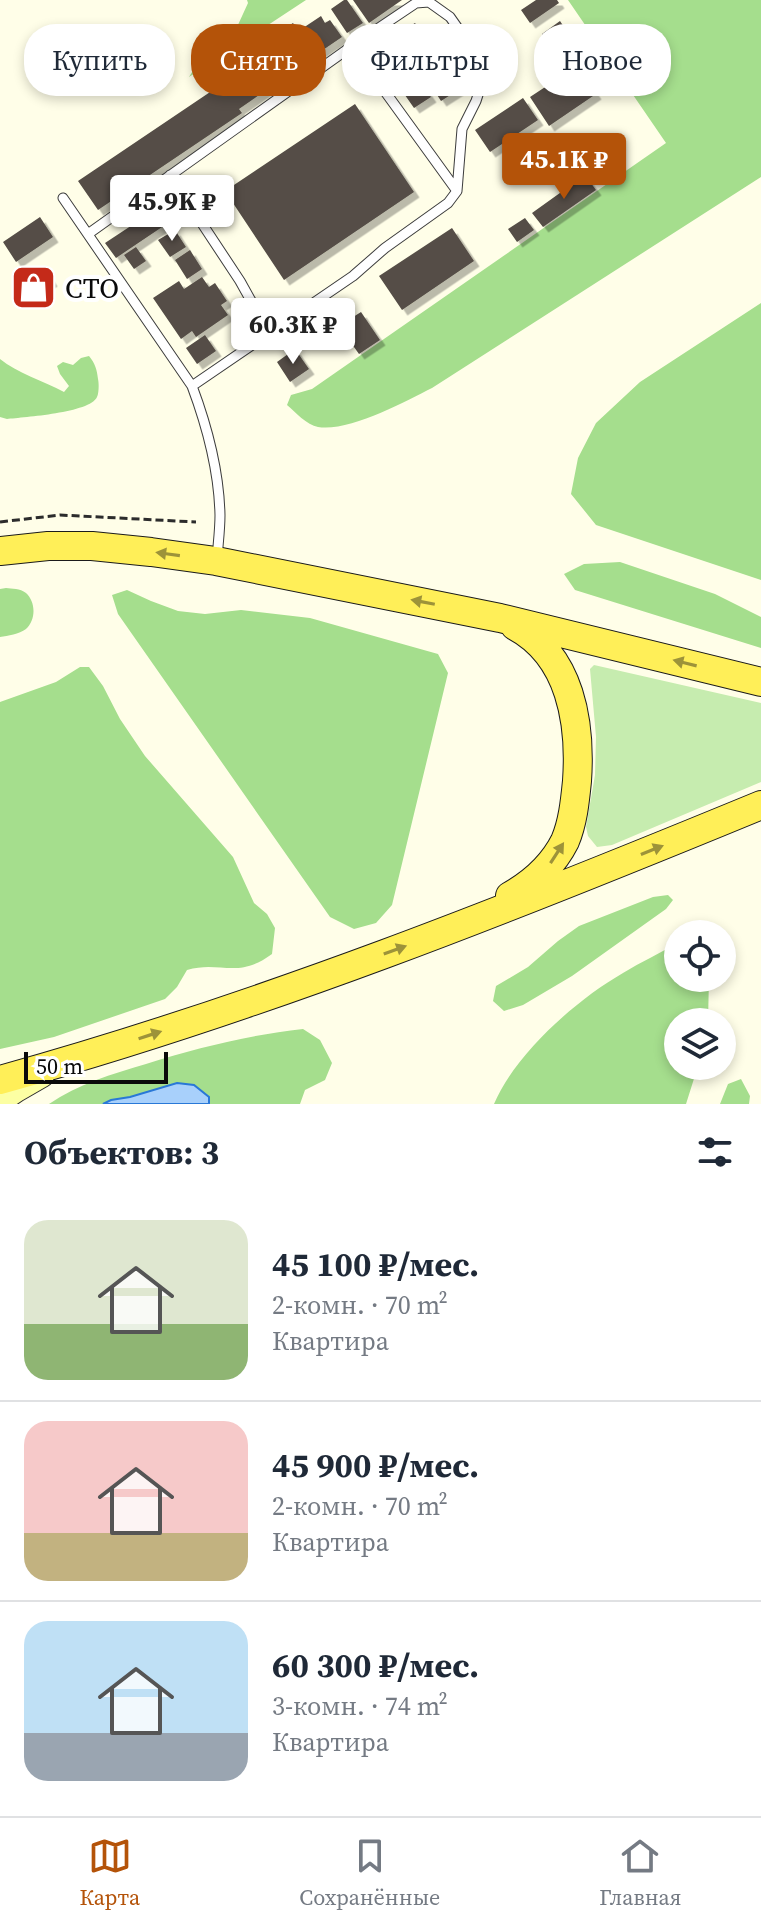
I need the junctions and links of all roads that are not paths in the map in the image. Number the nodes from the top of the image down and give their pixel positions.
1 (385, 24) edge
2 (455, 24) edge
3 (342, 53) edge
4 (388, 96) edge
5 (478, 96) edge
6 (170, 175) junction
7 (457, 191) junction
8 (63, 198) dead end
9 (88, 234) junction
10 (269, 333) junction
11 (192, 386) junction
12 (0, 551) edge
13 (216, 561) junction
14 (500, 618) junction
15 (761, 682) edge
16 (761, 805) edge
17 (449, 930) junction
18 (75, 1059) junction
19 (0, 1080) edge
20 (0, 1101) edge

1 - 2 lane
3 - 6 lane
4 - 7 lane
5 - 7 lane
6 - 9 lane
6 - 10 lane
7 - 10 lane
8 - 9 lane
9 - 11 lane
10 - 11 lane
11 - 13 lane
13 -> 12 main road
14 -> 13 main road
15 -> 14 main road
17 -> 14 main road
17 -> 16 main road
18 -> 17 main road
18 - 19 main road
18 - 20 street

